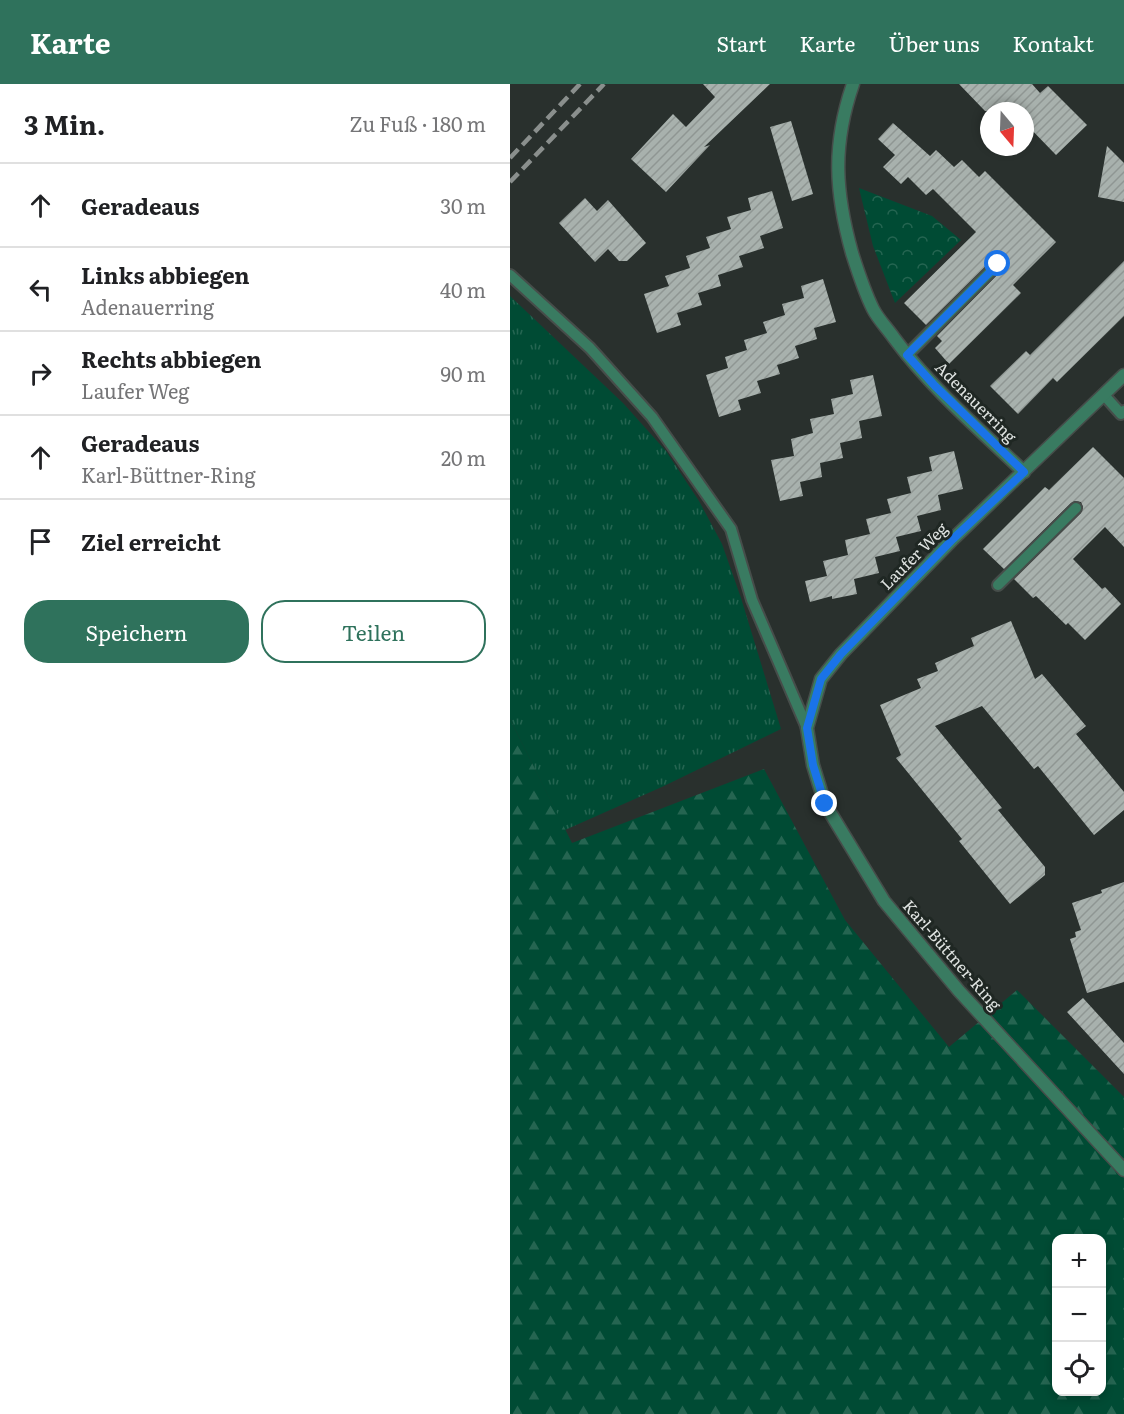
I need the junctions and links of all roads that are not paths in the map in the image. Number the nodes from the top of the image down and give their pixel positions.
1 (853, 84) edge
2 (998, 264) dead end
3 (510, 275) edge
4 (907, 355) junction
5 (1124, 375) edge
6 (1104, 395) junction
7 (1124, 411) edge
8 (1024, 472) junction
9 (1076, 508) dead end
10 (998, 585) dead end
11 (807, 728) junction
12 (1124, 1170) edge

1 - 4 street, Adenauerring
2 - 4 lane
3 - 11 lane
4 - 8 street, Adenauerring
5 - 6 street, Laufer Weg
6 - 7 lane
6 - 8 street, Laufer Weg
8 - 11 street, Laufer Weg
9 - 10 lane
11 - 12 street, Karl-Büttner-Ring

